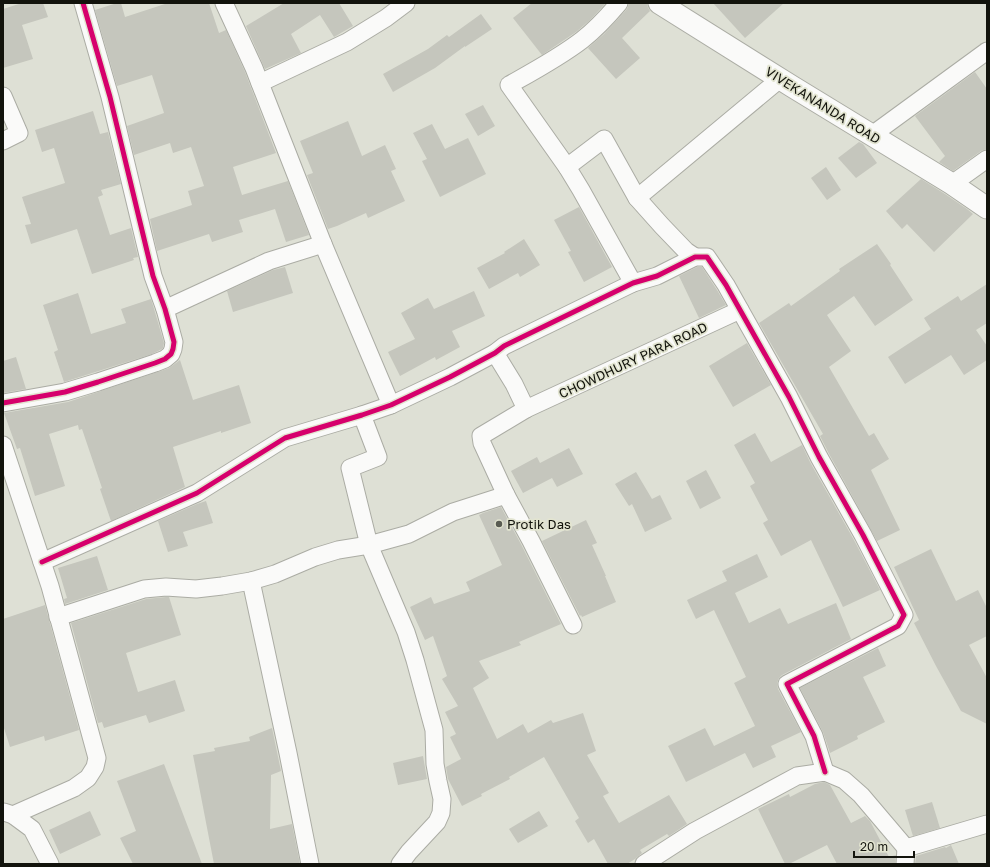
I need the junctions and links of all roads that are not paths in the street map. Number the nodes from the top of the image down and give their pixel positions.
1 (83, 3) edge
2 (224, 3) edge
3 (406, 3) edge
4 (619, 3) edge
5 (660, 3) edge
6 (987, 51) edge
7 (780, 79) junction
8 (260, 84) junction
9 (3, 96) edge
10 (872, 135) junction
11 (3, 141) edge
12 (987, 159) edge
13 (567, 167) junction
14 (952, 184) junction
15 (637, 198) junction
16 (987, 208) edge
17 (322, 244) junction
18 (695, 257) junction
19 (633, 283) junction
20 (165, 309) junction
21 (740, 310) junction
22 (495, 353) junction
23 (3, 402) edge
24 (390, 405) junction
25 (526, 409) junction
26 (362, 415) junction
27 (5, 455) edge
28 (506, 495) junction
29 (369, 545) junction
30 (42, 562) junction
31 (251, 581) junction
32 (58, 617) junction
33 (573, 625) dead end
34 (825, 772) junction
35 (8, 814) edge
36 (987, 824) edge
37 (905, 856) edge
38 (50, 864) edge
39 (310, 864) edge
40 (400, 864) edge
41 (644, 864) edge

1 - 20 street
2 - 8 street
3 - 8 street
4 - 13 street
5 - 7 street, VIVEKANANDA ROAD
6 - 10 street
7 - 10 street, VIVEKANANDA ROAD
7 - 15 street
8 - 17 street
9 - 11 street
10 - 14 street, VIVEKANANDA ROAD
12 - 14 street
13 - 15 street
13 - 19 street
14 - 16 street, VIVEKANANDA ROAD
15 - 18 street
17 - 20 street
17 - 24 street
18 - 19 street
18 - 21 street
19 - 22 street
20 - 23 street
21 - 25 street, CHOWDHURY PARA ROAD
21 - 34 street
22 - 24 street
22 - 25 street
24 - 26 street
25 - 28 street, CHOWDHURY PARA ROAD
26 - 29 street
26 - 30 street
27 - 30 street
28 - 29 street
28 - 33 street, CHOWDHURY PARA ROAD
29 - 31 street
29 - 40 street
30 - 32 street
31 - 32 street
31 - 39 street
32 - 35 street
34 - 37 street
34 - 41 street
35 - 38 street
36 - 37 street

